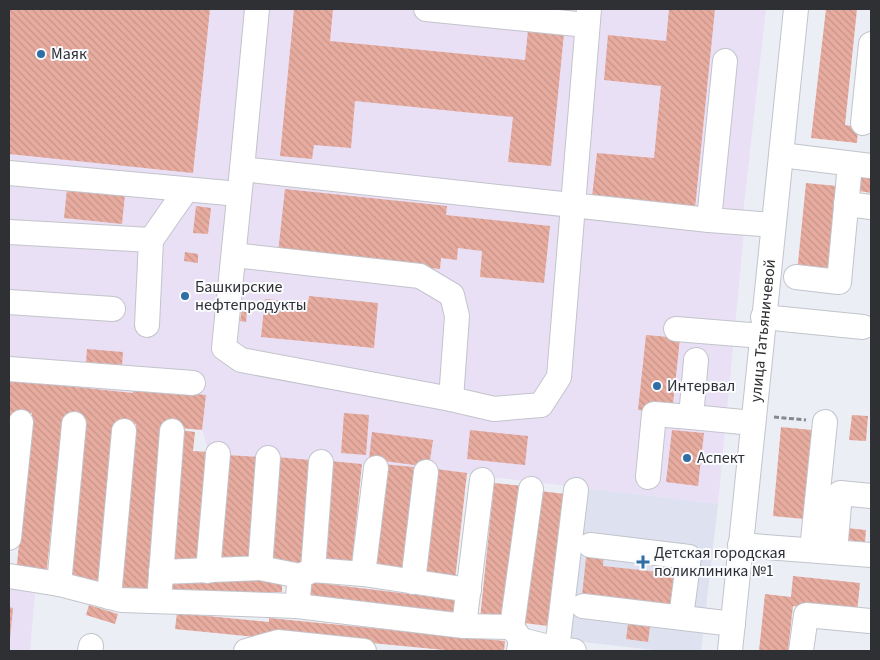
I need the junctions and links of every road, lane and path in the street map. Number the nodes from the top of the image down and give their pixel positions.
1 (257, 9) edge
2 (426, 9) edge
3 (796, 9) edge
4 (588, 17) edge
5 (871, 44) edge
6 (725, 62) dead end
7 (863, 123) dead end
8 (781, 155) junction
9 (861, 165) edge
10 (242, 169) junction
11 (9, 173) edge
12 (186, 190) junction
13 (240, 194) junction
14 (846, 204) junction
15 (573, 205) junction
16 (871, 207) edge
17 (709, 220) junction
18 (773, 225) junction
19 (9, 232) edge
20 (150, 240) junction
21 (234, 256) junction
22 (796, 277) dead end
23 (9, 302) edge
24 (113, 308) dead end
25 (147, 325) dead end
26 (762, 327) junction
27 (863, 327) dead end
28 (676, 329) dead end
29 (696, 360) dead end
30 (9, 369) edge
31 (193, 383) dead end
32 (451, 399) junction
33 (691, 416) junction
34 (764, 420) junction
35 (21, 422) dead end
36 (825, 422) joint
37 (74, 424) dead end
38 (124, 431) dead end
39 (172, 432) dead end
40 (218, 454) dead end
41 (268, 458) dead end
42 (321, 462) dead end
43 (376, 468) dead end
44 (426, 472) dead end
45 (648, 477) dead end
46 (482, 480) dead end
47 (532, 490) dead end
48 (576, 490) dead end
49 (871, 496) edge
50 (9, 538) edge
51 (590, 545) dead end
52 (740, 545) junction
53 (823, 551) junction
54 (871, 555) edge
55 (260, 568) junction
56 (208, 571) junction
57 (161, 572) junction
58 (306, 573) junction
59 (364, 574) junction
60 (9, 576) edge
61 (413, 582) junction
62 (59, 584) junction
63 (469, 590) junction
64 (109, 597) junction
65 (159, 600) junction
66 (297, 606) junction
67 (583, 606) dead end
68 (681, 618) junction
69 (870, 621) dead end
70 (732, 624) junction
71 (464, 626) junction
72 (517, 639) edge
73 (565, 650) edge
74 (246, 651) edge
75 (364, 651) edge
76 (730, 651) edge
77 (801, 651) edge

1 - 10 street
2 - 4 street
3 - 8 street, улица Татьяничевой
4 - 15 street
5 - 7 street
6 - 17 street
8 - 9 street
8 - 18 street, улица Татьяничевой
9 - 14 street
10 - 13 street
10 - 15 street
11 - 12 street
12 - 13 street
12 - 20 street
13 - 21 street
14 - 16 street
14 - 22 street
15 - 17 street
15 - 32 street
17 - 18 street
18 - 26 street, улица Татьяничевой
19 - 20 street
20 - 25 street
21 - 32 street
21 - 32 street
23 - 24 street
26 - 27 street
26 - 28 street
26 - 34 street, улица Татьяничевой
29 - 33 street
30 - 31 street
33 - 34 street
33 - 45 street
34 - 36 path
34 - 52 street, улица Татьяничевой
35 - 50 street
36 - 53 street
37 - 62 street
38 - 64 street
39 - 57 street
40 - 56 street
41 - 55 street
42 - 58 street
43 - 59 street
44 - 61 street
46 - 63 street
47 - 72 street
48 - 73 street
49 - 53 street
51 - 68 street
52 - 53 street
52 - 70 street, улица Татьяничевой
53 - 54 street
55 - 56 street
55 - 58 street
56 - 57 street
57 - 65 street
58 - 59 street
58 - 66 street
59 - 61 street
60 - 62 street
61 - 63 street
62 - 64 street
63 - 71 street
64 - 65 street
65 - 66 street
66 - 71 street
67 - 68 street
68 - 70 street
69 - 77 street
70 - 76 street, улица Татьяничевой
71 - 72 street
72 - 73 street
74 - 75 street

